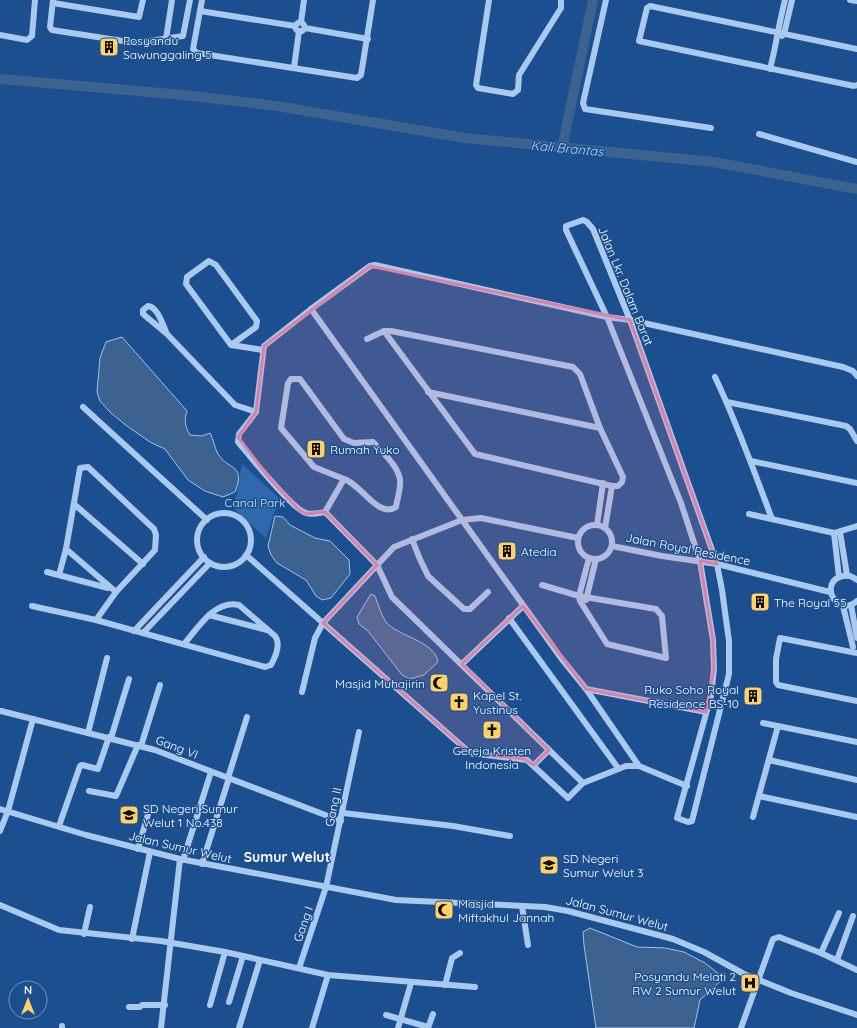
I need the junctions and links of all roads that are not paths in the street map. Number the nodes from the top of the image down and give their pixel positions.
1 (35, 0) edge
2 (143, 0) edge
3 (172, 0) edge
4 (190, 0) edge
5 (202, 0) edge
6 (304, 0) edge
7 (372, 0) edge
8 (489, 0) edge
9 (561, 0) edge
10 (606, 0) edge
11 (785, 0) edge
12 (792, 0) edge
13 (850, 0) edge
14 (857, 1) edge
15 (53, 2) edge
16 (200, 11) junction
17 (300, 27) junction
18 (777, 33) junction
19 (784, 34) junction
20 (0, 35) edge
21 (166, 39) junction
22 (368, 39) junction
23 (778, 40) junction
24 (857, 48) edge
25 (294, 68) junction
26 (770, 69) junction
27 (857, 85) edge
28 (711, 128) dead end
29 (759, 134) dead end
30 (857, 162) edge
31 (311, 309) junction
32 (607, 317) junction
33 (630, 320) junction
34 (384, 331) junction
35 (167, 334) junction
36 (367, 339) dead end
37 (231, 345) junction
38 (263, 350) junction
39 (857, 376) edge
40 (715, 377) dead end
41 (428, 392) junction
42 (727, 402) junction
43 (83, 407) dead end
44 (256, 412) junction
45 (600, 428) junction
46 (857, 441) edge
47 (751, 461) junction
48 (344, 479) junction
49 (603, 483) junction
50 (857, 483) edge
51 (612, 486) junction
52 (74, 504) junction
53 (325, 512) junction
54 (749, 514) dead end
55 (772, 519) junction
56 (207, 520) junction
57 (462, 520) junction
58 (597, 525) junction
59 (857, 526) edge
60 (605, 528) junction
61 (837, 532) junction
62 (412, 538) junction
63 (578, 538) junction
64 (612, 546) junction
65 (66, 549) junction
66 (246, 556) junction
67 (204, 558) junction
68 (589, 558) junction
69 (596, 560) junction
70 (700, 561) junction
71 (210, 563) junction
72 (143, 564) junction
73 (716, 564) junction
74 (377, 565) junction
75 (47, 572) dead end
76 (58, 575) junction
77 (847, 575) junction
78 (839, 577) junction
79 (857, 580) edge
80 (542, 585) dead end
81 (110, 589) junction
82 (116, 592) junction
83 (488, 592) dead end
84 (830, 592) junction
85 (579, 596) junction
86 (588, 598) junction
87 (857, 601) edge
88 (851, 605) junction
89 (32, 606) dead end
90 (524, 606) junction
91 (582, 606) junction
92 (843, 606) junction
93 (209, 615) junction
94 (510, 618) junction
95 (96, 620) junction
96 (323, 623) junction
97 (134, 630) junction
98 (268, 631) junction
99 (143, 633) junction
100 (857, 638) edge
101 (184, 644) junction
102 (855, 646) edge
103 (843, 650) junction
104 (857, 653) edge
105 (107, 658) dead end
106 (462, 664) junction
107 (128, 679) dead end
108 (160, 685) dead end
109 (586, 689) junction
110 (302, 692) dead end
111 (857, 701) edge
112 (1, 711) edge
113 (706, 712) junction
114 (247, 717) dead end
115 (33, 719) junction
116 (763, 723) dead end
117 (778, 726) junction
118 (88, 732) junction
119 (359, 732) dead end
120 (110, 737) junction
121 (857, 742) edge
122 (140, 745) junction
123 (549, 750) junction
124 (769, 760) junction
125 (534, 765) junction
126 (639, 766) junction
127 (618, 768) junction
128 (211, 772) junction
129 (228, 778) junction
130 (857, 780) edge
131 (583, 783) junction
132 (687, 786) junction
133 (89, 791) dead end
134 (759, 796) junction
135 (150, 807) dead end
136 (0, 809) edge
137 (8, 811) junction
138 (343, 813) junction
139 (754, 817) dead end
140 (857, 817) edge
141 (341, 822) junction
142 (59, 826) junction
143 (0, 831) edge
144 (510, 836) dead end
145 (138, 849) junction
146 (150, 852) junction
147 (181, 859) junction
148 (202, 864) junction
149 (326, 887) junction
150 (0, 905) edge
151 (522, 906) junction
152 (90, 907) dead end
153 (838, 913) dead end
154 (854, 916) dead end
155 (84, 934) junction
156 (132, 939) junction
157 (170, 943) junction
158 (528, 945) dead end
159 (224, 952) junction
160 (460, 953) dead end
161 (821, 953) junction
162 (243, 956) junction
163 (260, 960) junction
164 (837, 960) junction
165 (299, 968) junction
166 (857, 970) edge
167 (328, 975) junction
168 (758, 980) junction
169 (411, 983) junction
170 (445, 985) junction
171 (475, 987) dead end
172 (229, 1002) dead end
173 (165, 1005) junction
174 (210, 1005) dead end
175 (129, 1007) dead end
176 (386, 1014) dead end
177 (433, 1014) dead end
178 (857, 1015) edge
179 (401, 1019) junction
180 (428, 1027) edge
181 (163, 1028) edge
182 (239, 1028) edge
183 (312, 1028) edge
184 (398, 1028) edge
185 (741, 1028) edge

1 - 20 street
2 - 15 street
3 - 21 street
4 - 21 street
5 - 16 street
6 - 17 street
7 - 22 street
8 - 9 street
10 - 28 street
11 - 18 street
12 - 19 street
13 - 14 street
15 - 21 street
16 - 17 street
16 - 25 street
17 - 22 street
17 - 25 street
18 - 19 street
18 - 23 street
18 - 26 street
19 - 23 street
19 - 24 street
22 - 25 street
23 - 26 street
26 - 27 street
29 - 30 street
31 - 32 street
31 - 38 street
31 - 57 street
32 - 33 street
32 - 33 street, Jalan Lkr. Dalam Barat
32 - 70 street, Jalan Lkr. Dalam Barat
33 - 39 street
33 - 73 street, Jalan Lkr. Dalam Barat
34 - 36 street
34 - 41 street
34 - 45 street
35 - 35 street
35 - 44 street
37 - 37 street
37 - 38 street
38 - 44 street
40 - 42 street
41 - 45 street
41 - 49 street
42 - 46 street
42 - 47 street
43 - 56 street
44 - 53 street
45 - 51 street
47 - 50 street
47 - 55 street
48 - 48 street
48 - 53 street
49 - 51 street
49 - 58 street
51 - 60 street
52 - 65 street
52 - 72 street
52 - 72 street
53 - 74 street
54 - 55 street
55 - 61 street
56 - 66 street
56 - 67 street
57 - 62 street
57 - 63 street
57 - 90 street
58 - 60 street
58 - 63 street
59 - 61 street
60 - 64 street
61 - 77 street
61 - 78 street
62 - 74 street
62 - 83 street
63 - 68 street
64 - 69 street
64 - 70 street, Jalan Royal Residence
65 - 76 street
65 - 81 street
66 - 71 street
66 - 96 street
67 - 71 street
67 - 97 street
68 - 69 street
68 - 85 street
69 - 86 street
70 - 73 street, Jalan Royal Residence
70 - 113 street, Jalan Lkr. Dalam Barat
71 - 99 street
72 - 82 street
73 - 84 street, Jalan Royal Residence
73 - 132 street, Jalan Lkr. Dalam Barat
74 - 96 street
74 - 106 street
75 - 76 street
76 - 81 street
77 - 78 street
77 - 79 street
78 - 84 street
80 - 85 street
81 - 82 street
82 - 95 street
84 - 92 street
85 - 86 street
85 - 91 street
86 - 91 street
86 - 91 street
87 - 88 street
88 - 92 street
88 - 100 street
89 - 95 street
90 - 94 street
90 - 109 street
92 - 102 street
93 - 98 street
93 - 98 street
93 - 101 street
94 - 106 street
94 - 127 street
95 - 97 street
96 - 110 street
96 - 125 street
97 - 99 street
98 - 101 street
99 - 101 street
102 - 103 street
103 - 104 street
103 - 111 street
105 - 118 street
106 - 123 street
107 - 120 street
108 - 122 street
109 - 113 street
109 - 126 street
112 - 115 street, Gang VI
113 - 132 street, Jalan Lkr. Dalam Barat
114 - 129 street
115 - 118 street, Gang VI
115 - 137 street
116 - 117 street
117 - 121 street
117 - 124 street
118 - 120 street, Gang VI
119 - 138 street, Gang II
120 - 122 street, Gang VI
120 - 142 street
122 - 128 street, Gang VI
122 - 133 street
123 - 125 street
123 - 131 street
124 - 130 street
124 - 134 street
125 - 131 street
126 - 127 street
126 - 132 street
127 - 131 street
128 - 129 street, Gang VI
128 - 147 street
129 - 141 street, Gang VI
129 - 148 street
134 - 139 street
134 - 140 street
135 - 145 street
136 - 137 street, Jalan Sumur Welut
137 - 142 street, Jalan Sumur Welut
137 - 143 street
138 - 141 street, Gang II
138 - 144 street
141 - 149 street, Gang II
142 - 145 street, Jalan Sumur Welut
145 - 146 street, Jalan Sumur Welut
146 - 147 street, Jalan Sumur Welut
146 - 156 street
147 - 148 street, Jalan Sumur Welut
147 - 157 street
148 - 149 street, Jalan Sumur Welut
149 - 151 street, Jalan Sumur Welut
149 - 165 street, Gang I
150 - 155 street
151 - 158 street
151 - 168 street, Jalan Sumur Welut
152 - 155 street
153 - 161 street
154 - 164 street
155 - 156 street
156 - 157 street
157 - 159 street
157 - 173 street
159 - 162 street
159 - 174 street
160 - 170 street
161 - 164 street
161 - 168 street
162 - 163 street
162 - 172 street
163 - 165 street
163 - 182 street
164 - 166 street
165 - 167 street
167 - 169 street
167 - 183 street
168 - 178 street, Jalan Sumur Welut
168 - 185 street
169 - 170 street
169 - 179 street
170 - 171 street
173 - 175 street
173 - 181 street
176 - 179 street
177 - 180 street
179 - 180 street
179 - 184 street

